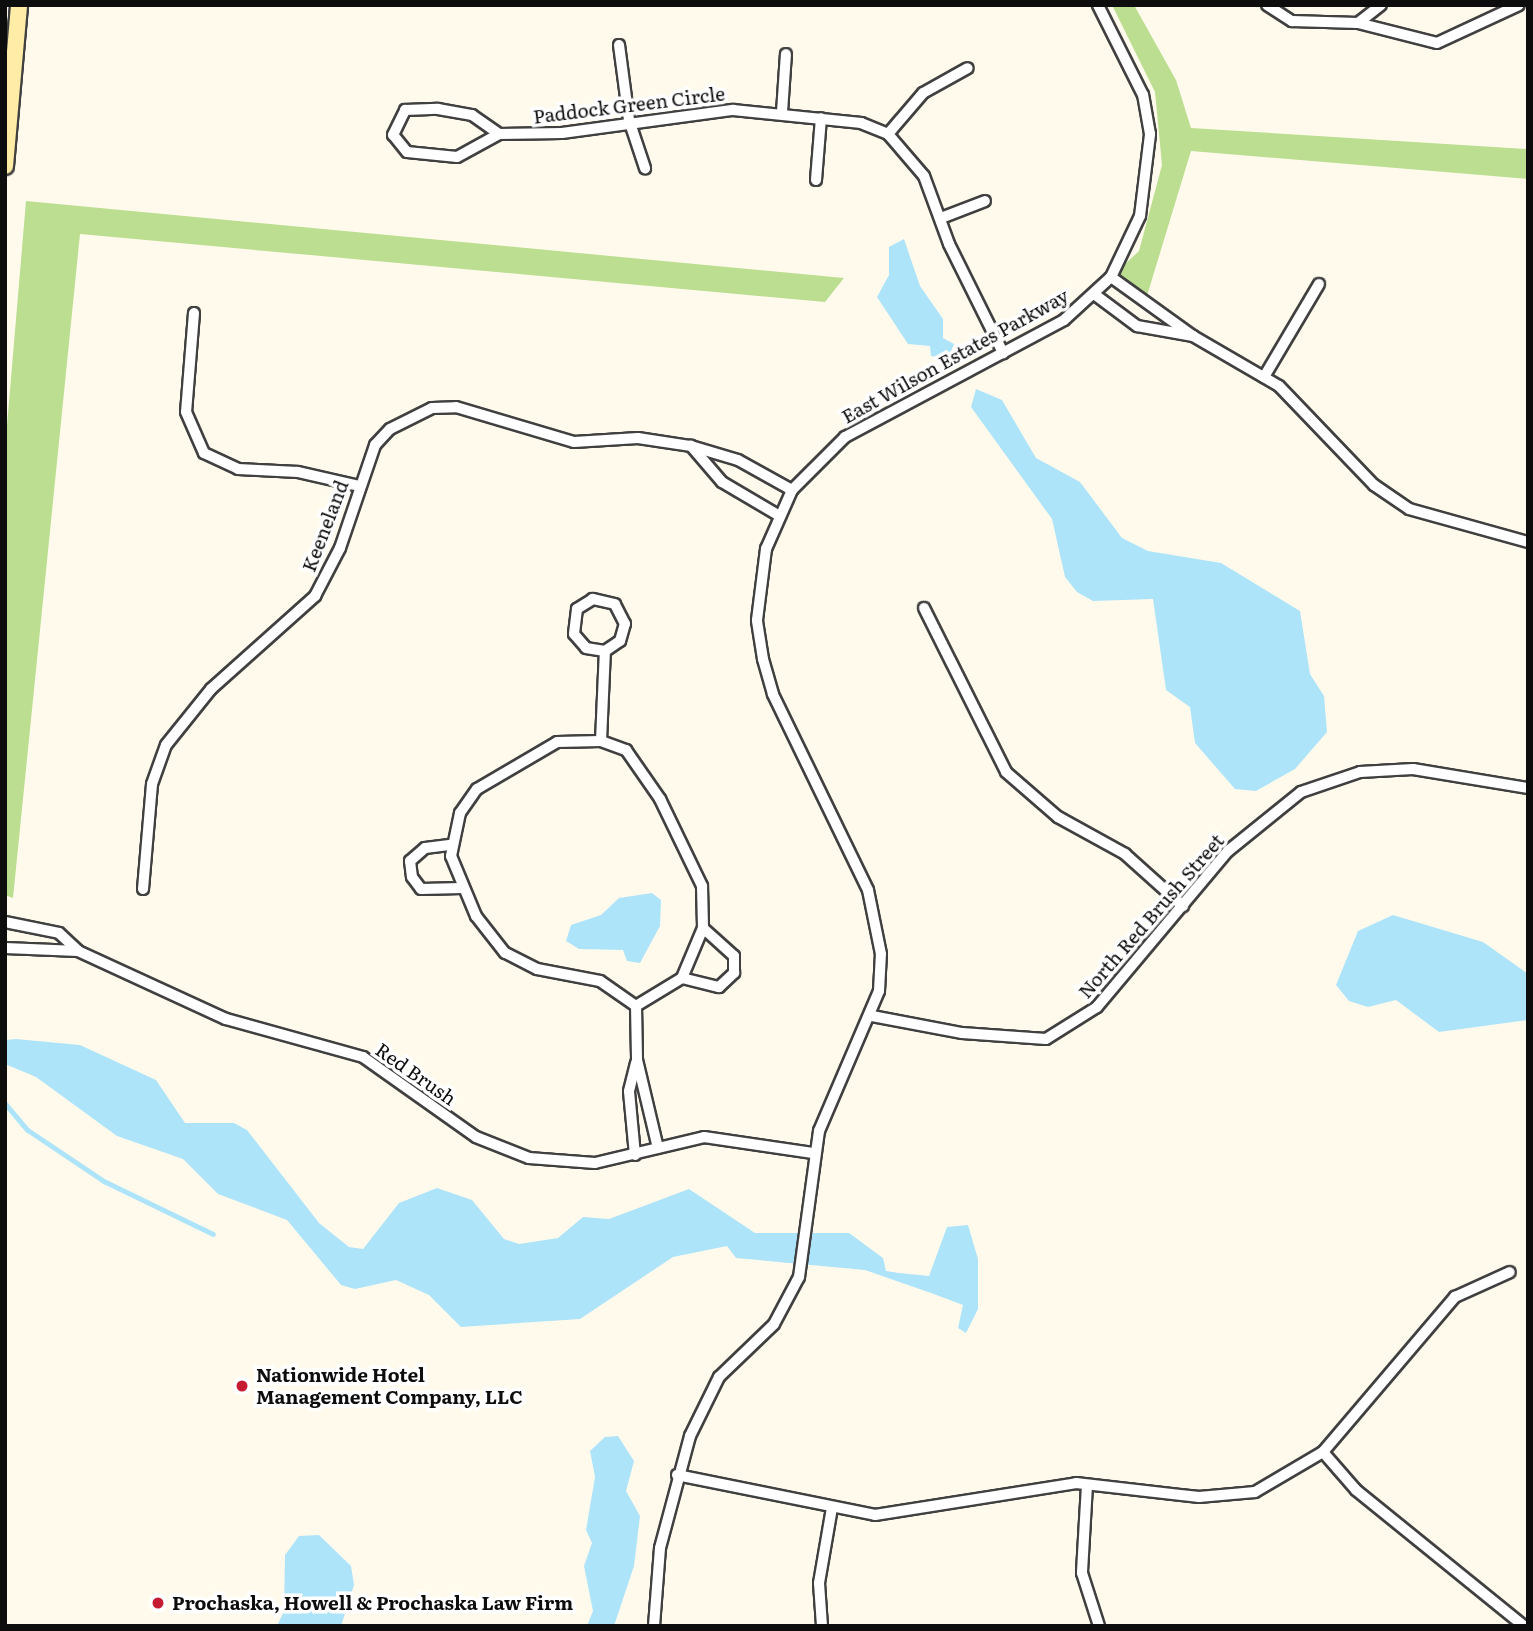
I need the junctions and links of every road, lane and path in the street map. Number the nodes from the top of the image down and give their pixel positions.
1 (19, 5) edge
2 (1098, 5) edge
3 (1267, 5) edge
4 (1381, 5) edge
5 (1519, 5) edge
6 (1358, 23) junction
7 (619, 45) dead end
8 (786, 54) dead end
9 (968, 68) dead end
10 (782, 112) junction
11 (821, 118) junction
12 (629, 120) junction
13 (499, 134) junction
14 (888, 134) junction
15 (5, 166) edge
16 (645, 168) dead end
17 (816, 180) dead end
18 (985, 201) dead end
19 (941, 218) junction
20 (1111, 277) junction
21 (1319, 284) dead end
22 (1094, 294) junction
23 (194, 313) dead end
24 (1192, 336) junction
25 (1003, 353) junction
26 (1264, 377) junction
27 (691, 446) junction
28 (359, 486) junction
29 (792, 490) junction
30 (778, 515) junction
31 (1528, 542) edge
32 (924, 608) dead end
33 (604, 651) junction
34 (601, 741) junction
35 (1528, 788) edge
36 (449, 845) junction
37 (462, 888) junction
38 (143, 889) dead end
39 (1183, 906) junction
40 (5, 922) edge
41 (703, 928) junction
42 (5, 948) edge
43 (78, 951) junction
44 (682, 978) junction
45 (636, 1006) junction
46 (872, 1016) junction
47 (637, 1060) junction
48 (658, 1148) junction
49 (813, 1153) junction
50 (635, 1155) junction
51 (1510, 1272) dead end
52 (1323, 1452) junction
53 (677, 1475) junction
54 (1087, 1485) junction
55 (832, 1508) junction
56 (654, 1626) edge
57 (822, 1626) edge
58 (1099, 1626) edge
59 (1524, 1626) edge

1 - 15 main road
2 - 20 street, East Wilson Estates Parkway
3 - 6 street
4 - 6 street
5 - 6 street
7 - 12 street
8 - 10 street
9 - 14 street
10 - 11 street, Paddock Green Circle
10 - 12 street, Paddock Green Circle
11 - 14 street, Paddock Green Circle
11 - 17 street
12 - 13 street, Paddock Green Circle
12 - 16 street
13 - 13 street, Paddock Green Circle
14 - 19 street
18 - 19 street
19 - 25 street
20 - 22 street, East Wilson Estates Parkway
20 - 24 street
21 - 26 street
22 - 24 street
22 - 25 street, East Wilson Estates Parkway
23 - 28 street
24 - 26 street
25 - 29 street, East Wilson Estates Parkway
26 - 31 street
27 - 28 street, Keeneland
27 - 29 street, Keeneland
27 - 30 street
28 - 38 street, Keeneland
29 - 30 street, East Wilson Estates Parkway
30 - 46 street, East Wilson Estates Parkway
32 - 39 street
33 - 33 street
33 - 34 street
34 - 36 street
34 - 41 street
35 - 39 street, North Red Brush Street
36 - 37 street
36 - 37 street
37 - 45 street
39 - 46 street, North Red Brush Street
40 - 43 street, Red Brush
41 - 44 street
41 - 44 street
42 - 43 street, Red Brush
43 - 50 street, Red Brush
44 - 45 street
45 - 47 street
46 - 49 street, East Wilson Estates Parkway
47 - 48 street
47 - 50 street
48 - 49 street
48 - 50 street, Red Brush
49 - 53 street, East Wilson Estates Parkway
51 - 52 street
52 - 54 street
52 - 59 street
53 - 55 street
53 - 56 street, East Wilson Estates Parkway
54 - 55 street
54 - 58 street
55 - 57 street

